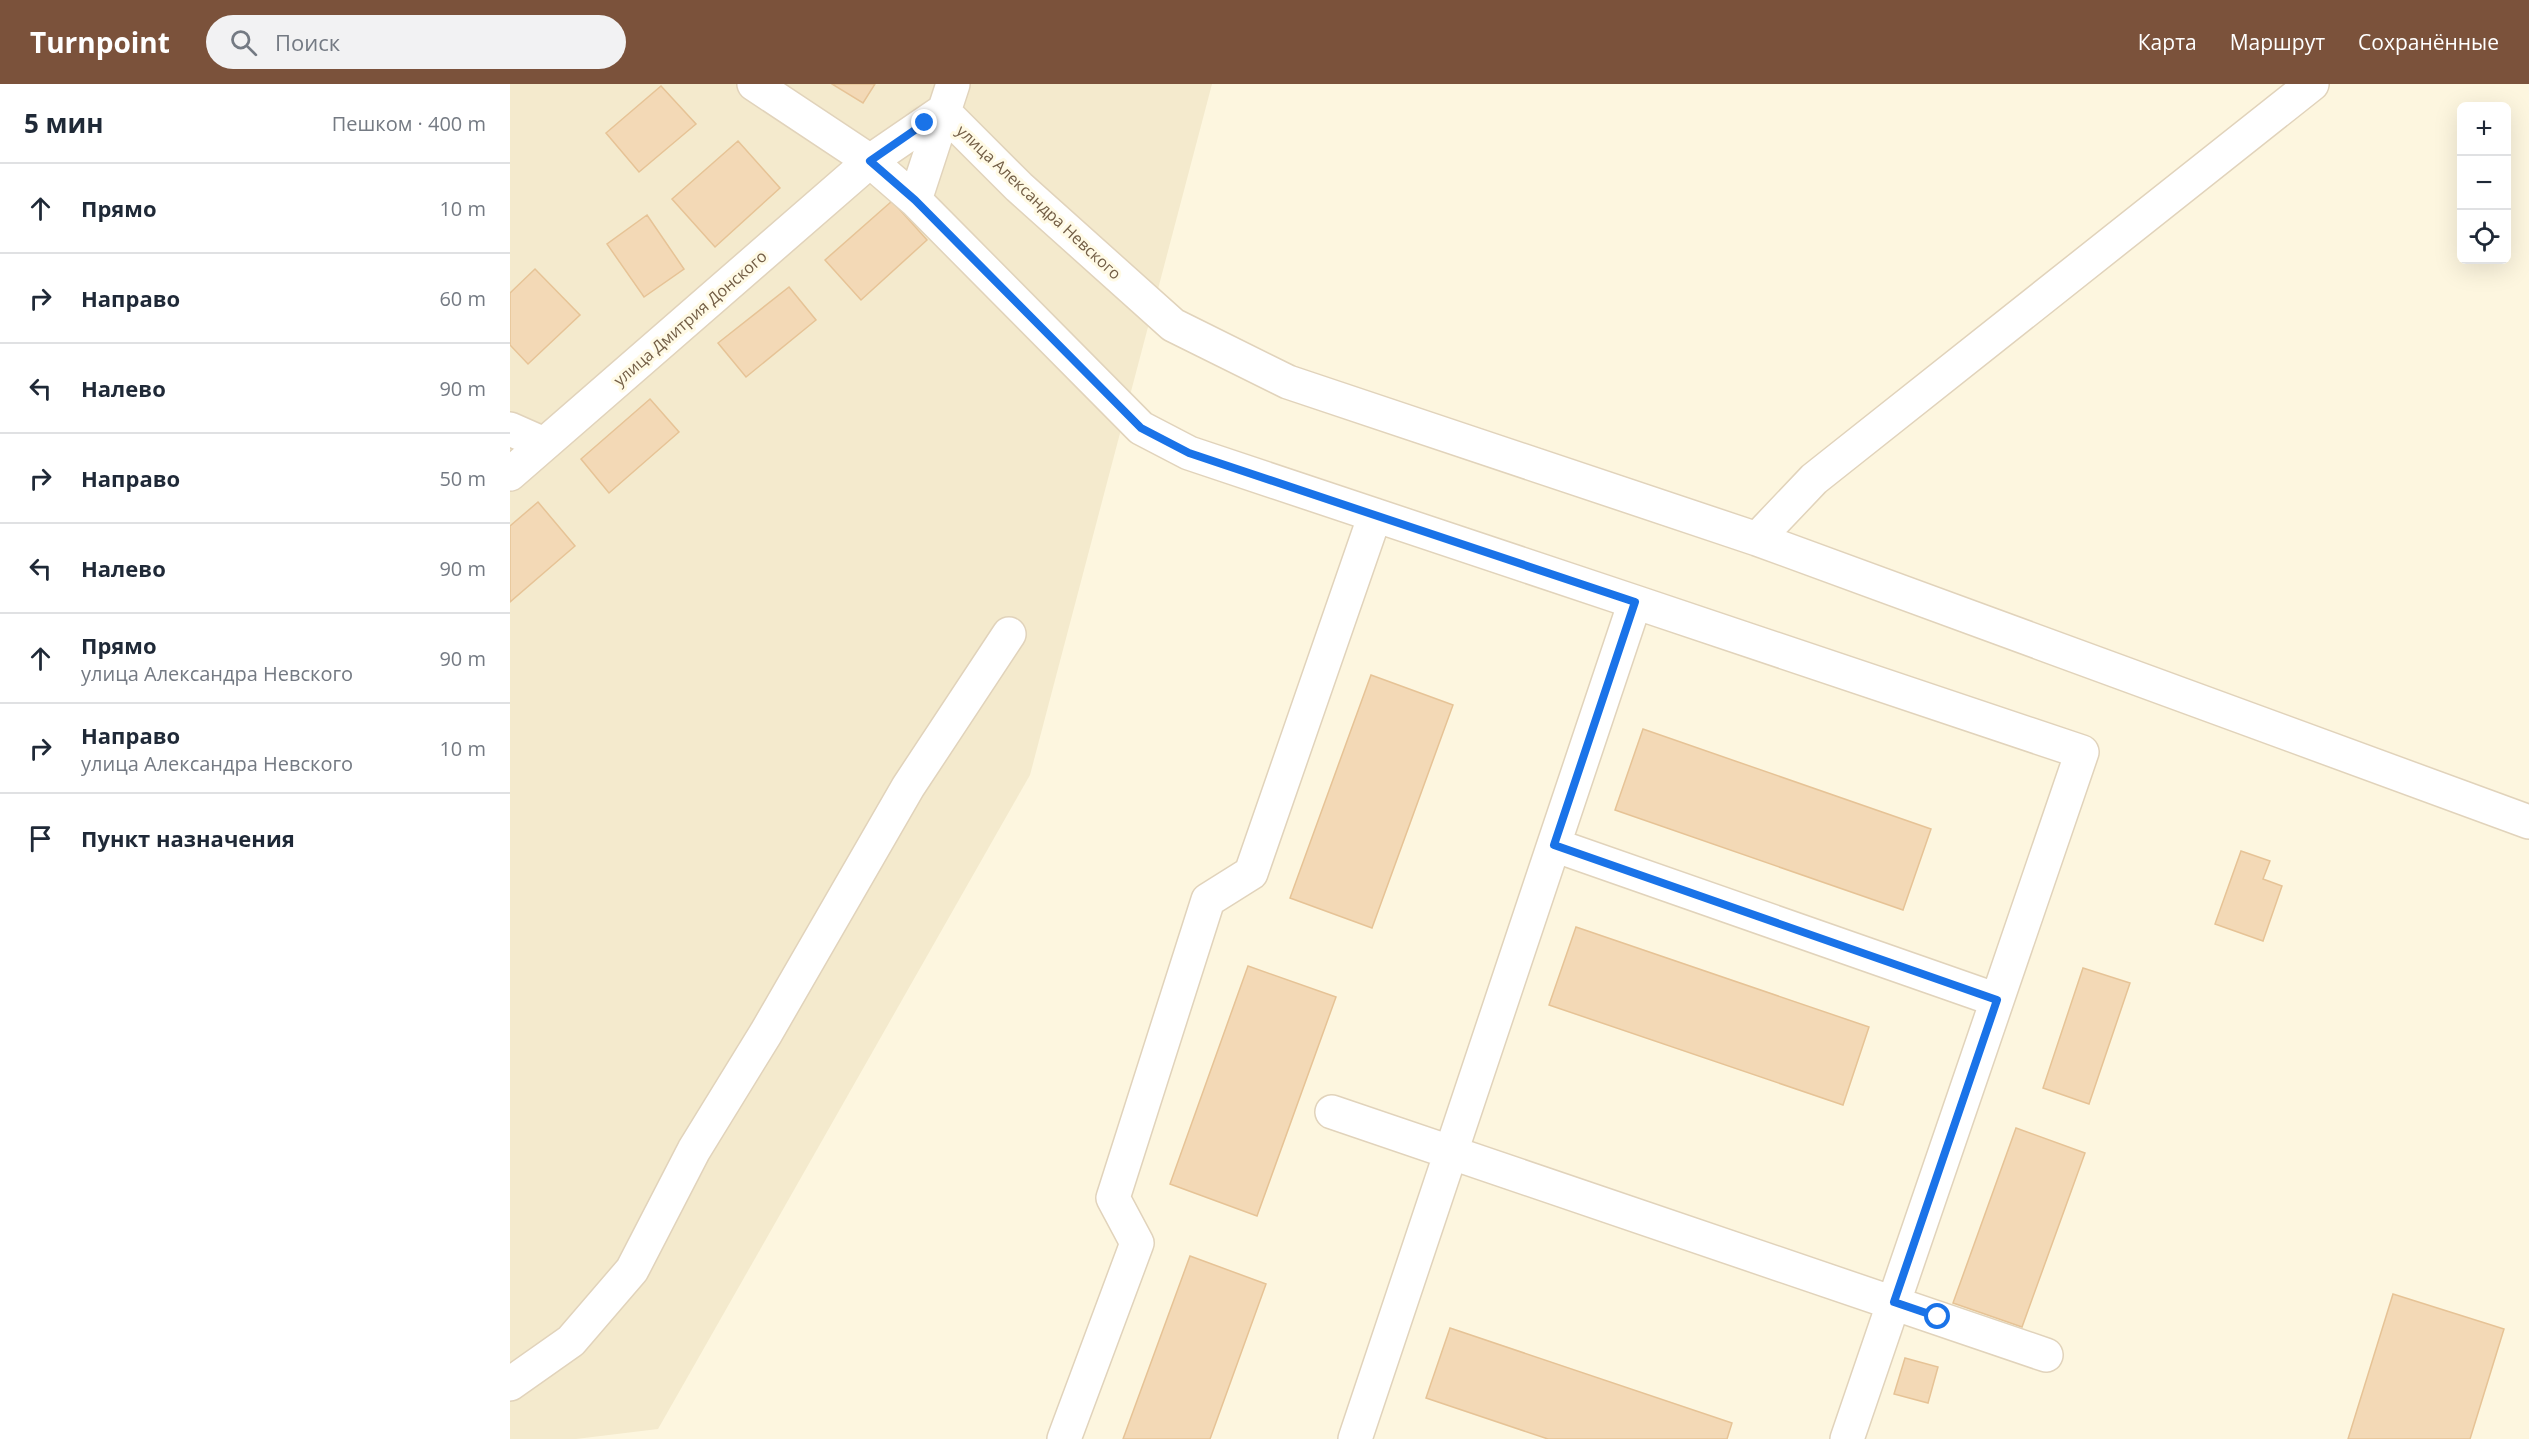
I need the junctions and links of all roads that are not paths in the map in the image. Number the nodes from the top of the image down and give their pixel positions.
1 (754, 84) edge
2 (2312, 84) edge
3 (948, 97) edge
4 (870, 161) junction
5 (915, 200) junction
6 (510, 429) edge
7 (544, 444) junction
8 (510, 474) edge
9 (1375, 515) junction
10 (1757, 539) junction
11 (1635, 602) junction
12 (1009, 634) dead end
13 (2529, 822) edge
14 (1554, 845) junction
15 (1997, 1000) junction
16 (1332, 1112) dead end
17 (1451, 1152) junction
18 (1894, 1302) junction
19 (2046, 1355) dead end
20 (510, 1383) edge
21 (1064, 1439) edge
22 (1355, 1439) edge
23 (1847, 1439) edge

1 - 4 street
2 - 10 street
3 - 4 street, улица Александра Невского
3 - 5 street
3 - 10 street, улица Александра Невского
4 - 5 street
4 - 7 street, улица Дмитрия Донского
5 - 9 street
6 - 7 street
7 - 8 street, улица Дмитрия Донского
9 - 11 street
9 - 21 street
10 - 13 street, улица Александра Невского
11 - 14 street
11 - 15 street
12 - 20 street
14 - 15 street
14 - 17 street
15 - 18 street
16 - 17 street
17 - 18 street
17 - 22 street
18 - 19 street
18 - 23 street

